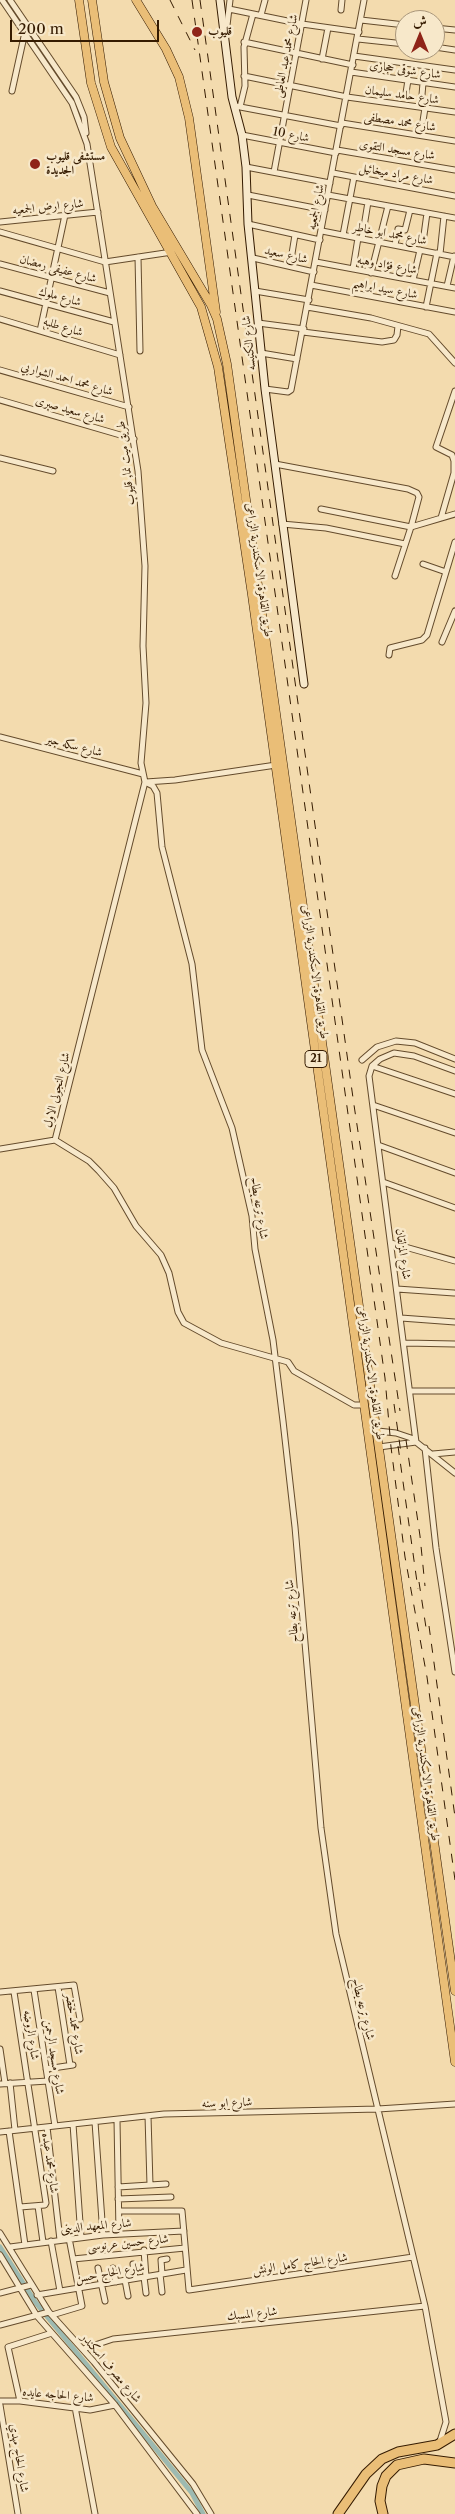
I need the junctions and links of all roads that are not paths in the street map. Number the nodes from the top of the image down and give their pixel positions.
1 (2, 0) edge
2 (10, 0) edge
3 (79, 0) edge
4 (92, 0) edge
5 (136, 0) edge
6 (220, 0) edge
7 (230, 0) edge
8 (265, 0) edge
9 (306, 0) edge
10 (342, 0) edge
11 (364, 0) edge
12 (229, 8) junction
13 (341, 10) dead end
14 (253, 14) junction
15 (261, 15) junction
16 (361, 20) junction
17 (395, 23) edge
18 (302, 24) junction
19 (328, 28) junction
20 (25, 32) junction
21 (358, 36) junction
22 (244, 42) junction
23 (395, 42) edge
24 (226, 44) junction
25 (296, 54) junction
26 (354, 56) junction
27 (322, 59) junction
28 (353, 65) junction
29 (455, 70) edge
30 (351, 72) junction
31 (244, 76) junction
32 (408, 80) junction
33 (423, 83) junction
34 (290, 85) junction
35 (455, 87) edge
36 (12, 91) dead end
37 (406, 93) dead end
38 (422, 95) dead end
39 (347, 97) junction
40 (237, 107) junction
41 (425, 108) junction
42 (455, 112) edge
43 (285, 116) junction
44 (423, 121) dead end
45 (342, 124) junction
46 (242, 136) junction
47 (455, 141) edge
48 (279, 143) junction
49 (86, 144) junction
50 (336, 152) junction
51 (246, 167) junction
52 (455, 170) edge
53 (274, 172) junction
54 (333, 173) junction
55 (354, 177) junction
56 (330, 183) junction
57 (248, 195) junction
58 (328, 195) junction
59 (455, 196) edge
60 (350, 199) junction
61 (368, 202) junction
62 (388, 206) junction
63 (325, 210) junction
64 (410, 210) junction
65 (98, 212) junction
66 (427, 213) junction
67 (65, 215) junction
68 (444, 216) junction
69 (455, 218) edge
70 (0, 222) edge
71 (248, 224) junction
72 (322, 231) junction
73 (0, 232) edge
74 (296, 235) junction
75 (343, 235) junction
76 (424, 235) dead end
77 (360, 238) junction
78 (320, 240) junction
79 (378, 242) junction
80 (395, 245) junction
81 (58, 250) junction
82 (420, 250) junction
83 (172, 252) junction
84 (438, 254) junction
85 (138, 257) junction
86 (454, 257) edge
87 (253, 258) junction
88 (105, 262) junction
89 (316, 262) junction
90 (0, 264) edge
91 (290, 266) junction
92 (353, 269) junction
93 (314, 272) junction
94 (371, 272) junction
95 (52, 277) junction
96 (414, 280) junction
97 (431, 284) junction
98 (311, 285) junction
99 (446, 286) junction
100 (455, 288) edge
101 (0, 291) edge
102 (256, 291) junction
103 (110, 293) junction
104 (308, 300) junction
105 (46, 303) junction
106 (307, 307) junction
107 (426, 307) junction
108 (455, 312) edge
109 (0, 319) edge
110 (217, 319) junction
111 (114, 322) junction
112 (258, 323) junction
113 (398, 326) junction
114 (40, 331) junction
115 (303, 331) junction
116 (140, 351) dead end
117 (261, 353) junction
118 (120, 355) junction
119 (297, 359) junction
120 (455, 363) edge
121 (0, 370) edge
122 (265, 389) junction
123 (455, 391) edge
124 (0, 400) edge
125 (129, 407) junction
126 (134, 439) junction
127 (0, 458) edge
128 (275, 464) junction
129 (53, 471) dead end
130 (321, 509) dead end
131 (455, 514) edge
132 (441, 518) junction
133 (282, 524) junction
134 (411, 527) junction
135 (455, 542) edge
136 (406, 544) junction
137 (423, 564) dead end
138 (446, 572) junction
139 (395, 576) dead end
140 (455, 611) edge
141 (442, 642) dead end
142 (389, 655) dead end
143 (304, 684) dead end
144 (0, 738) edge
145 (276, 765) junction
146 (143, 774) junction
147 (145, 782) junction
148 (455, 1059) edge
149 (362, 1060) dead end
150 (371, 1068) junction
151 (455, 1071) edge
152 (455, 1094) edge
153 (373, 1106) junction
154 (455, 1133) edge
155 (54, 1140) junction
156 (378, 1145) junction
157 (0, 1149) edge
158 (455, 1173) edge
159 (383, 1182) junction
160 (455, 1208) edge
161 (391, 1244) junction
162 (455, 1262) edge
163 (398, 1289) junction
164 (454, 1294) edge
165 (401, 1318) junction
166 (455, 1322) edge
167 (405, 1343) junction
168 (455, 1344) edge
169 (275, 1359) junction
170 (411, 1390) junction
171 (455, 1391) edge
172 (364, 1406) junction
173 (378, 1431) junction
174 (416, 1442) junction
175 (379, 1447) junction
176 (425, 1448) junction
177 (455, 1452) edge
178 (432, 1454) junction
179 (455, 1472) edge
180 (454, 1650) edge
181 (455, 1672) edge
182 (58, 1987) junction
183 (34, 1990) junction
184 (455, 1991) edge
185 (0, 1992) edge
186 (14, 1992) junction
187 (80, 2019) dead end
188 (0, 2049) edge
189 (455, 2062) edge
190 (46, 2069) junction
191 (28, 2082) junction
192 (48, 2082) junction
193 (5, 2083) edge
194 (455, 2104) edge
195 (378, 2109) junction
196 (148, 2116) junction
197 (117, 2120) junction
198 (95, 2122) junction
199 (73, 2124) junction
200 (55, 2126) junction
201 (47, 2127) junction
202 (36, 2128) junction
203 (12, 2131) junction
204 (0, 2132) edge
205 (166, 2184) dead end
206 (150, 2185) junction
207 (118, 2187) junction
208 (171, 2197) dead end
209 (118, 2199) junction
210 (38, 2206) junction
211 (20, 2207) junction
212 (118, 2211) junction
213 (184, 2231) junction
214 (0, 2233) edge
215 (119, 2233) junction
216 (103, 2235) junction
217 (81, 2237) junction
218 (69, 2238) junction
219 (60, 2240) junction
220 (51, 2241) junction
221 (43, 2242) junction
222 (25, 2245) junction
223 (10, 2247) junction
224 (185, 2248) junction
225 (144, 2250) junction
226 (0, 2255) edge
227 (413, 2257) junction
228 (73, 2259) junction
229 (167, 2259) dead end
230 (133, 2264) dead end
231 (98, 2268) dead end
232 (113, 2268) dead end
233 (186, 2270) junction
234 (161, 2274) junction
235 (145, 2277) junction
236 (136, 2278) junction
237 (125, 2280) junction
238 (116, 2282) junction
239 (101, 2284) junction
240 (31, 2285) junction
241 (19, 2288) junction
242 (79, 2288) junction
243 (60, 2291) junction
244 (162, 2292) dead end
245 (0, 2293) edge
246 (146, 2293) dead end
247 (37, 2295) junction
248 (128, 2296) dead end
249 (105, 2301) dead end
250 (425, 2306) junction
251 (51, 2313) junction
252 (38, 2316) junction
253 (0, 2325) edge
254 (52, 2334) junction
255 (83, 2349) junction
256 (0, 2394) edge
257 (20, 2401) junction
258 (0, 2403) edge
259 (114, 2406) junction
260 (75, 2407) junction
261 (455, 2434) edge
262 (437, 2445) junction
263 (455, 2463) edge
264 (18, 2514) edge
265 (95, 2514) edge
266 (197, 2514) edge
267 (211, 2514) edge
268 (338, 2514) edge
269 (384, 2514) edge

1 - 20 street, طريق ميت نما, قليوب
2 - 49 street, طريق ميت نما, قليوب
3 - 83 highway, طريق القاهرة, الاسكندرية الزراعى / 21
4 - 110 highway, طريق القاهرة, الاسكندرية الزراعى / 21
5 - 110 highway
6 - 24 main road, شارع الكنيسه
7 - 12 street
8 - 15 street
9 - 18 street, شارع محمد عبد العاطى
10 - 13 street
11 - 16 street, شارع الجمعيه
12 - 14 street
12 - 24 street
14 - 15 street
14 - 22 street
15 - 18 street
16 - 17 street
16 - 21 street, شارع الجمعيه
18 - 19 street
18 - 25 street, شارع محمد عبد العاطى
19 - 21 street
19 - 27 street
20 - 36 street
20 - 49 street, طريق ميت نما, قليوب
21 - 23 street
21 - 26 street, شارع الجمعيه
22 - 25 street
22 - 31 street
24 - 40 main road, شارع الكنيسه
25 - 27 street
25 - 34 street, شارع محمد عبد العاطى
26 - 28 street, شارع الجمعيه
26 - 29 street
27 - 28 street
28 - 30 street, شارع الجمعيه
30 - 32 street, شارع شوقى حجازى
30 - 39 street, شارع الجمعيه
31 - 34 street, شارع حامد سليمان
31 - 40 street
32 - 33 street, شارع شوقى حجازى
32 - 37 street
33 - 35 street, شارع شوقى حجازى
33 - 38 street
34 - 39 street, شارع حامد سليمان
34 - 43 street, شارع محمد عبد العاطى
39 - 41 street, شارع حامد سليمان
39 - 45 street, شارع الجمعيه
40 - 43 street, شارع محمد مصطفى
40 - 46 main road, شارع الكنيسه
41 - 42 street, شارع حامد سليمان
41 - 44 street
43 - 45 street, شارع محمد مصطفى
43 - 48 street, شارع محمد عبد العاطى
45 - 47 street, شارع محمد مصطفى
45 - 50 street, شارع الجمعيه
46 - 48 street, شارع 10
46 - 51 main road, شارع الكنيسه
48 - 50 street, شارع 10
48 - 53 street, شارع محمد عبد العاطى
49 - 65 street, طريق ميت نما, قليوب
50 - 52 street, شارع مسجد التقوى
50 - 54 street, شارع الجمعيه
51 - 53 street
51 - 57 main road, شارع الكنيسه
53 - 56 street
54 - 55 street, شارع مراد ميخائيل
54 - 56 street, شارع الجمعيه
55 - 59 street, شارع مراد ميخائيل
55 - 60 street
56 - 58 street, شارع الجمعيه
57 - 63 street
57 - 71 main road, شارع الكنيسه
58 - 60 street
58 - 63 street, شارع الجمعيه
60 - 61 street
60 - 75 street
61 - 62 street
61 - 77 street
62 - 64 street
62 - 79 street
63 - 72 street, شارع الجمعيه
64 - 66 street
64 - 80 street
65 - 67 street, شارع ارض الجمعيه
65 - 88 street, طريق ميت نما, قليوب
66 - 68 street
66 - 76 street
67 - 70 street, شارع ارض الجمعيه
67 - 81 street
68 - 69 street
68 - 84 street
71 - 74 street
71 - 87 main road, شارع الكنيسه
72 - 75 street, شارع محمد ابو خاطر
72 - 78 street, شارع الجمعيه
73 - 81 street
74 - 78 street
74 - 91 street
75 - 77 street, شارع محمد ابو خاطر
77 - 79 street, شارع محمد ابو خاطر
77 - 92 street
78 - 89 street, شارع الجمعيه
79 - 80 street, شارع محمد ابو خاطر
79 - 94 street
80 - 82 street, شارع محمد ابو خاطر
81 - 88 street
81 - 95 street
82 - 84 street, شارع محمد ابو خاطر
82 - 96 street
83 - 85 street
83 - 145 highway, طريق القاهرة, الاسكندرية الزراعى / 21
84 - 86 street, شارع محمد ابو خاطر
84 - 97 street
85 - 88 street
85 - 116 street
86 - 99 street
87 - 91 street, شارع سعيد
87 - 102 main road, شارع الكنيسه
88 - 103 street, طريق ميت نما, قليوب
89 - 92 street, شارع فؤاد وهبه
89 - 93 street, شارع الجمعيه
90 - 95 street, شارع عفيفى رمضان
91 - 93 street, شارع سعيد
92 - 94 street, شارع فؤاد وهبه
93 - 98 street, شارع الجمعيه
94 - 96 street, شارع فؤاد وهبه
95 - 103 street, شارع عفيفى رمضان
95 - 105 street
96 - 97 street, شارع فؤاد وهبه
97 - 99 street, شارع فؤاد وهبه
97 - 107 street
98 - 104 street, شارع الجمعيه
98 - 107 street, شارع سيد ابراهيم
99 - 100 street, شارع فؤاد وهبه
101 - 105 street, شارع ملوك
102 - 104 street
102 - 112 main road, شارع الكنيسه
103 - 111 street, طريق ميت نما, قليوب
104 - 106 street, شارع الجمعيه
105 - 111 street, شارع ملوك
105 - 114 street
106 - 113 street
106 - 115 street, شارع الجمعيه
107 - 108 street, شارع سيد ابراهيم
109 - 114 street, شارع طلبه
110 - 173 highway, طريق القاهرة, الاسكندرية الزراعى / 21
111 - 118 street, طريق ميت نما, قليوب
112 - 115 street
112 - 117 main road, شارع الكنيسه
113 - 115 street
113 - 120 street
114 - 118 street, شارع طلبه
115 - 119 street, شارع الجمعيه
117 - 119 street
117 - 122 main road, شارع الكنيسه
118 - 125 street, طريق ميت نما, قليوب
119 - 122 street, شارع الجمعيه
121 - 125 street, شارع محمد احمد الشواربي
122 - 128 main road, شارع الكنيسه
123 - 132 street
124 - 126 street, شارع سعيد صبرى
125 - 126 street, طريق ميت نما, قليوب
126 - 146 street, طريق ميت نما, قليوب
127 - 129 street
128 - 133 main road, شارع الكنيسه
128 - 134 street
130 - 134 street
131 - 132 street
132 - 134 street
133 - 136 street
133 - 143 main road, شارع الكنيسه
134 - 136 street
135 - 138 street
136 - 139 street
137 - 138 street
138 - 142 street
140 - 141 street
144 - 146 street, شارع سكه جير
145 - 147 street
145 - 172 highway, طريق القاهرة, الاسكندرية الزراعى / 21
146 - 147 street, طريق ميت نما, قليوب
147 - 155 street, شارع النجولى الاول
147 - 169 street, شارع ترعه بطاح
148 - 149 street
150 - 151 street
150 - 152 street
150 - 153 street, شارع المزلقان
153 - 154 street
153 - 156 street, شارع المزلقان
155 - 157 street
155 - 169 street, شارع النجولى الاول
156 - 158 street
156 - 159 street, شارع المزلقان
159 - 160 street
159 - 161 street, شارع المزلقان
161 - 162 street
161 - 163 street, شارع المزلقان
163 - 164 street
163 - 165 street, شارع المزلقان
165 - 166 street
165 - 167 street, شارع المزلقان
167 - 168 street
167 - 170 street, شارع المزلقان
169 - 172 street, شارع النجولى الاول
169 - 195 street, شارع ترعه بطاح
170 - 171 street
170 - 174 street, شارع المزلقان
172 - 189 highway, طريق القاهرة, الاسكندرية الزراعى / 21
173 - 174 street
173 - 175 highway, طريق القاهرة, الاسكندرية الزراعى / 21
174 - 175 street
174 - 176 street
175 - 184 highway, طريق القاهرة, الاسكندرية الزراعى / 21
176 - 178 street
176 - 180 street
177 - 178 street
178 - 179 street
180 - 181 street
182 - 183 street
182 - 187 street
182 - 190 street, شارع محمد خضر
183 - 186 street
183 - 190 street, شارع مسجد الرحمن
185 - 186 street
186 - 191 street, شارع الروضه
188 - 193 street
190 - 192 street, شارع مسجد الرحمن
191 - 192 street
191 - 193 street
191 - 202 street, شارع الروضه
192 - 200 street, شارع مسجد الرحمن
193 - 203 street
194 - 195 street, شارع ابو سنه
195 - 196 street, شارع ابو سنه
195 - 227 street, شارع ترعه بطاح
196 - 197 street, شارع ابو سنه
196 - 206 street
197 - 198 street, شارع ابو سنه
197 - 207 street
198 - 199 street, شارع ابو سنه
198 - 216 street
199 - 200 street, شارع ابو سنه
199 - 217 street
200 - 201 street, شارع ابو سنه
201 - 202 street, شارع ابو سنه
201 - 219 street
202 - 203 street, شارع ابو سنه
202 - 210 street, شارع محمد عبده
203 - 204 street, شارع ابو سنه
203 - 211 street
205 - 206 street
206 - 207 street
207 - 209 street
208 - 209 street
209 - 212 street
210 - 211 street, شارع محمد عبده
210 - 221 street
211 - 222 street
212 - 213 street
212 - 215 street
213 - 215 street, شارع المعهد الدينى
213 - 224 street
214 - 223 street, شارع مصرف اسكندر
215 - 216 street, شارع المعهد الدينى
216 - 217 street, شارع المعهد الدينى
217 - 218 street, شارع المعهد الدينى
218 - 219 street, شارع المعهد الدينى
218 - 228 street
219 - 220 street, شارع المعهد الدينى
220 - 221 street, شارع المعهد الدينى
220 - 243 street
221 - 222 street, شارع المعهد الدينى
222 - 223 street, شارع المعهد الدينى
223 - 240 street, شارع مصرف اسكندر
224 - 225 street, شارع حسين عرنوسى
224 - 233 street
225 - 228 street, شارع حسين عرنوسى
225 - 235 street
226 - 241 street, شارع مصرف اسكندر
227 - 233 street, شارع الحاج كامل الونش
227 - 250 street, شارع ترعه بطاح
228 - 242 street
229 - 234 street
230 - 236 street
231 - 239 street
232 - 238 street
233 - 234 street, شارع الحاج حسن
234 - 235 street, شارع الحاج حسن
234 - 244 street
235 - 236 street, شارع الحاج حسن
235 - 246 street
236 - 237 street, شارع الحاج حسن
237 - 238 street, شارع الحاج حسن
237 - 248 street
238 - 239 street, شارع الحاج حسن
239 - 242 street, شارع الحاج حسن
239 - 249 street
240 - 241 street
240 - 247 street, شارع مصرف اسكندر
241 - 245 street
241 - 252 street, شارع مصرف اسكندر
242 - 243 street, شارع الحاج حسن
242 - 251 street
243 - 247 street, شارع الحاج حسن
247 - 251 street, شارع مصرف اسكندر
250 - 255 street, شارع المسبك
250 - 262 street, شارع ترعه بطاح
251 - 252 street
251 - 255 street, شارع مصرف اسكندر
252 - 253 street
252 - 254 street, شارع مصرف اسكندر
254 - 257 street
254 - 259 street, شارع مصرف اسكندر
255 - 267 street, شارع مصرف اسكندر
256 - 258 street, شارع الحاج مهدي
257 - 258 street, شارع الحاجه عايده
257 - 260 street, شارع الحاجه عايده
258 - 264 street, شارع الحاج مهدي
259 - 260 street, شارع الحاجه عايده
259 - 266 street, شارع مصرف اسكندر
260 - 265 street
261 - 262 highway
262 - 268 highway
263 - 269 highway

